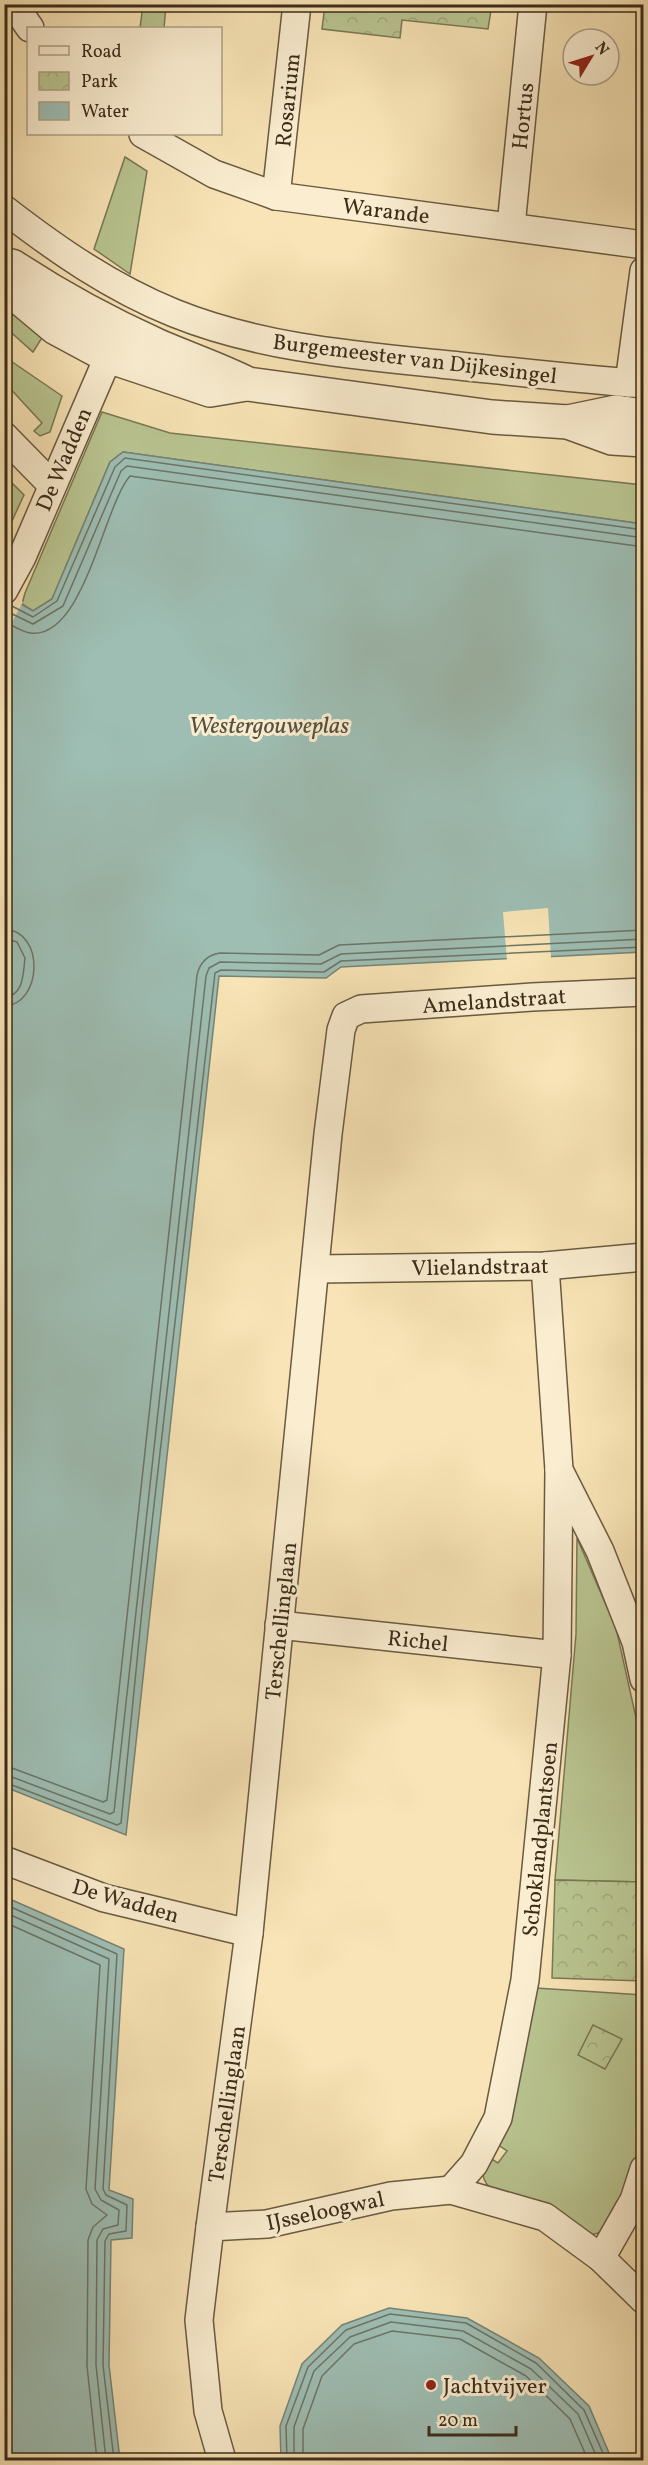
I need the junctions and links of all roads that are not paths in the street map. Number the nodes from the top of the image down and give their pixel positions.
1 (12, 4) edge
2 (297, 4) edge
3 (533, 4) edge
4 (29, 27) edge
5 (145, 135) edge
6 (276, 196) junction
7 (4, 209) edge
8 (511, 226) junction
9 (644, 245) edge
10 (4, 265) edge
11 (644, 271) edge
12 (4, 282) edge
13 (114, 342) junction
14 (636, 383) edge
15 (644, 416) edge
16 (568, 422) junction
17 (4, 436) edge
18 (644, 440) edge
19 (52, 485) junction
20 (5, 589) edge
21 (644, 992) edge
22 (346, 1016) joint
23 (644, 1257) edge
24 (545, 1266) junction
25 (315, 1269) junction
26 (559, 1470) junction
27 (279, 1625) junction
28 (640, 1641) edge
29 (557, 1655) junction
30 (644, 1679) edge
31 (4, 1860) edge
32 (249, 1933) junction
33 (644, 2169) edge
34 (451, 2190) junction
35 (210, 2227) junction
36 (601, 2258) junction
37 (644, 2300) edge
38 (222, 2460) edge

1 - 4 street
2 - 6 street, Rosarium
3 - 8 street, Hortus
5 - 6 street, Warande
6 - 8 street, Warande
7 - 14 street, Burgemeester van Dijkesingel
8 - 9 street, Warande
10 - 13 street, Burgemeester van Dijkesingel
11 - 14 street
12 - 13 street, Burgemeester van Dijkesingel
13 - 16 street, Burgemeester van Dijkesingel
13 - 19 street, De Wadden
15 - 16 street, Burgemeester van Dijkesingel
16 - 18 street, Burgemeester van Dijkesingel
17 - 19 street
19 - 20 street, De Wadden
21 - 22 street, Amelandstraat
22 - 25 street, Terschellinglaan
23 - 24 street, Vlielandstraat
24 - 25 street, Vlielandstraat
24 - 26 street, Schoklandplantsoen
25 - 27 street, Terschellinglaan
26 - 28 street, Schoklandplantsoen
26 - 29 street, Schoklandplantsoen
27 - 29 street, Richel
27 - 32 street, Terschellinglaan
28 - 30 street, Schoklandplantsoen
29 - 34 street, Schoklandplantsoen
31 - 32 street, De Wadden
32 - 35 street, Terschellinglaan
33 - 36 street
34 - 35 street, IJsseloogwal
34 - 36 street, IJsseloogwal
35 - 38 street
36 - 37 street, IJsseloogwal

